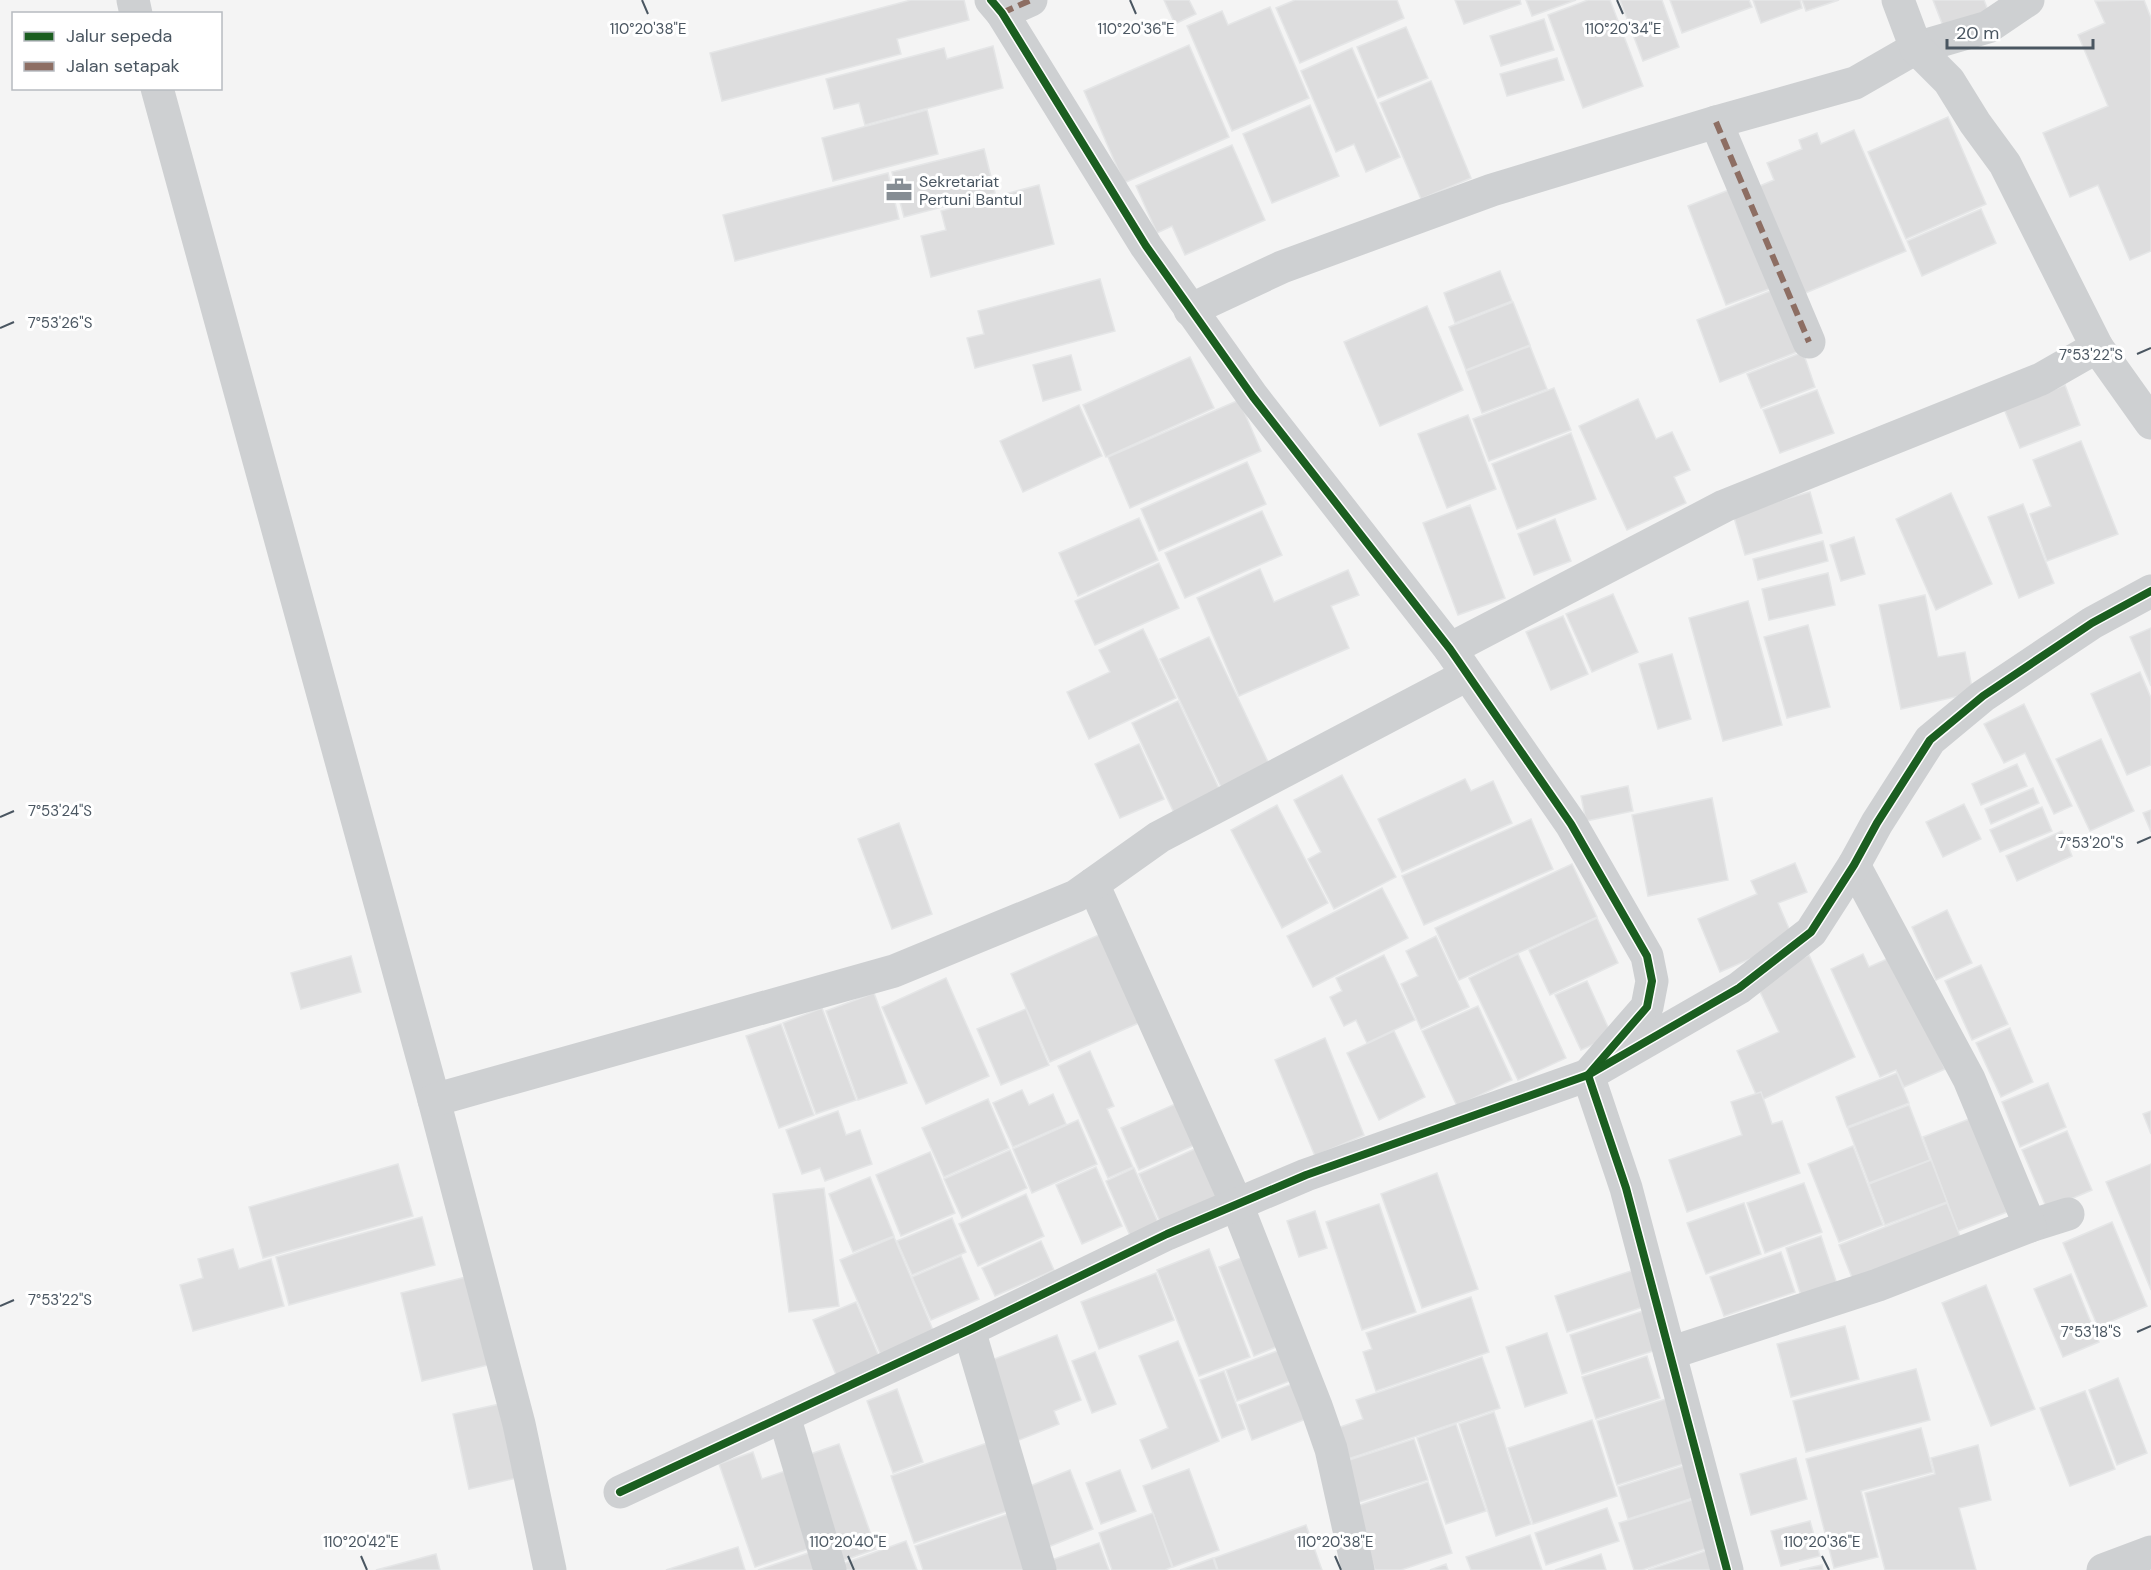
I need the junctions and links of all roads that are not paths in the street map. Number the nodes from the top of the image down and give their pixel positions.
1 (1898, 0) edge
2 (2028, 0) edge
3 (1008, 4) edge
4 (1916, 48) junction
5 (158, 90) edge
6 (1716, 122) junction
7 (1190, 310) junction
8 (1809, 342) dead end
9 (2097, 347) junction
10 (2151, 423) edge
11 (2151, 591) edge
12 (1458, 662) junction
13 (1854, 865) junction
14 (1093, 884) junction
15 (1588, 1075) junction
16 (434, 1100) junction
17 (1237, 1205) junction
18 (2067, 1214) dead end
19 (2030, 1226) junction
20 (969, 1330) junction
21 (1670, 1353) junction
22 (784, 1416) junction
23 (620, 1492) dead end
24 (2151, 1552) edge
25 (550, 1570) edge
26 (830, 1570) edge
27 (1040, 1570) edge
28 (1358, 1570) edge
29 (1728, 1570) edge
30 (2103, 1570) edge

1 - 4 street
2 - 4 street
3 - 7 street
4 - 6 street
4 - 9 street
5 - 16 street
6 - 7 street
6 - 8 street
7 - 12 street
9 - 10 street
9 - 12 street
11 - 13 street
12 - 14 street
12 - 15 street
13 - 15 street
13 - 19 street
14 - 16 street
14 - 17 street
15 - 17 street
15 - 21 street
16 - 25 street
17 - 20 street
17 - 28 street
18 - 19 street
19 - 21 street
20 - 22 street
20 - 27 street
21 - 29 street
22 - 23 street
22 - 26 street
24 - 30 street

